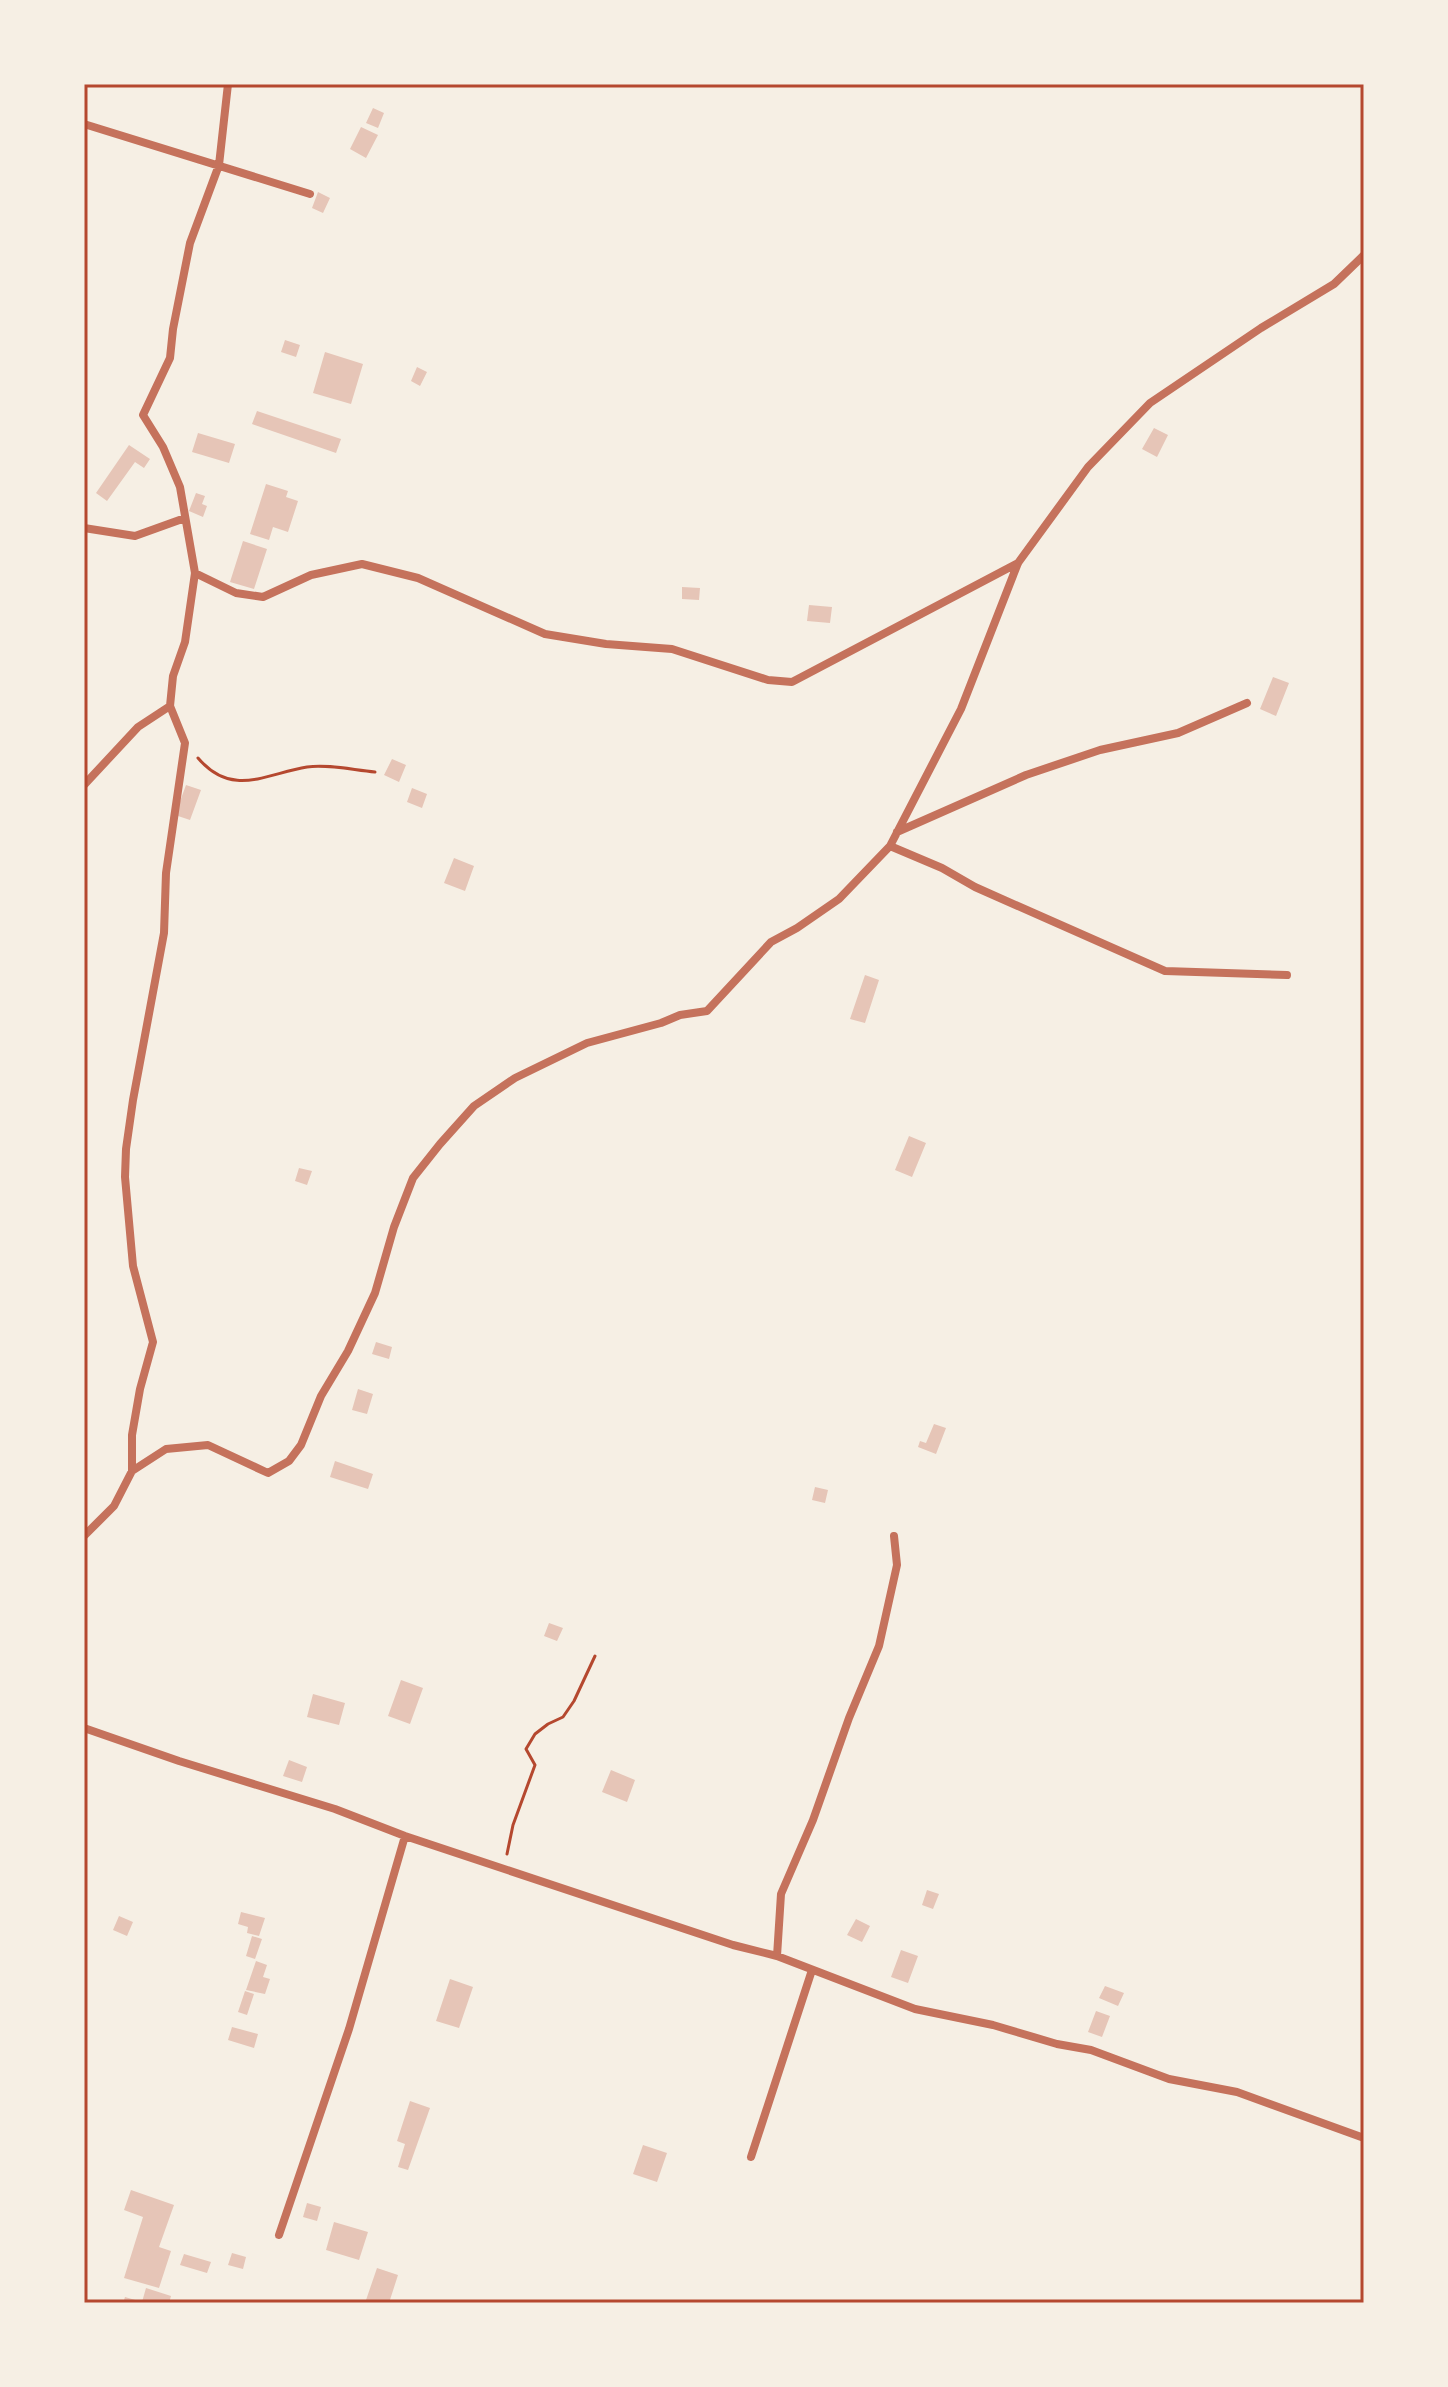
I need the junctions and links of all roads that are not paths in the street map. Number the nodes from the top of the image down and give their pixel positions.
1 (228, 84) edge
2 (84, 124) edge
3 (219, 165) junction
4 (310, 194) dead end
5 (1364, 255) edge
6 (185, 518) junction
7 (84, 528) edge
8 (1018, 563) junction
9 (195, 573) junction
10 (1247, 703) dead end
11 (170, 706) junction
12 (84, 785) edge
13 (897, 832) junction
14 (890, 846) junction
15 (1287, 975) dead end
16 (132, 1471) junction
17 (84, 1536) edge
18 (894, 1536) dead end
19 (84, 1728) edge
20 (405, 1836) junction
21 (777, 1956) junction
22 (812, 1970) junction
23 (1364, 2138) edge
24 (751, 2157) dead end
25 (279, 2235) dead end

1 - 3 street
2 - 3 street
3 - 4 street
3 - 6 street
5 - 8 street
6 - 7 street
6 - 9 street
8 - 9 street
8 - 13 street
9 - 11 street
10 - 13 street
11 - 12 street
11 - 16 street
13 - 14 street
14 - 15 street
14 - 16 street
16 - 17 street
18 - 21 street
19 - 20 street
20 - 21 street
20 - 25 street
21 - 22 street
22 - 23 street
22 - 24 street

